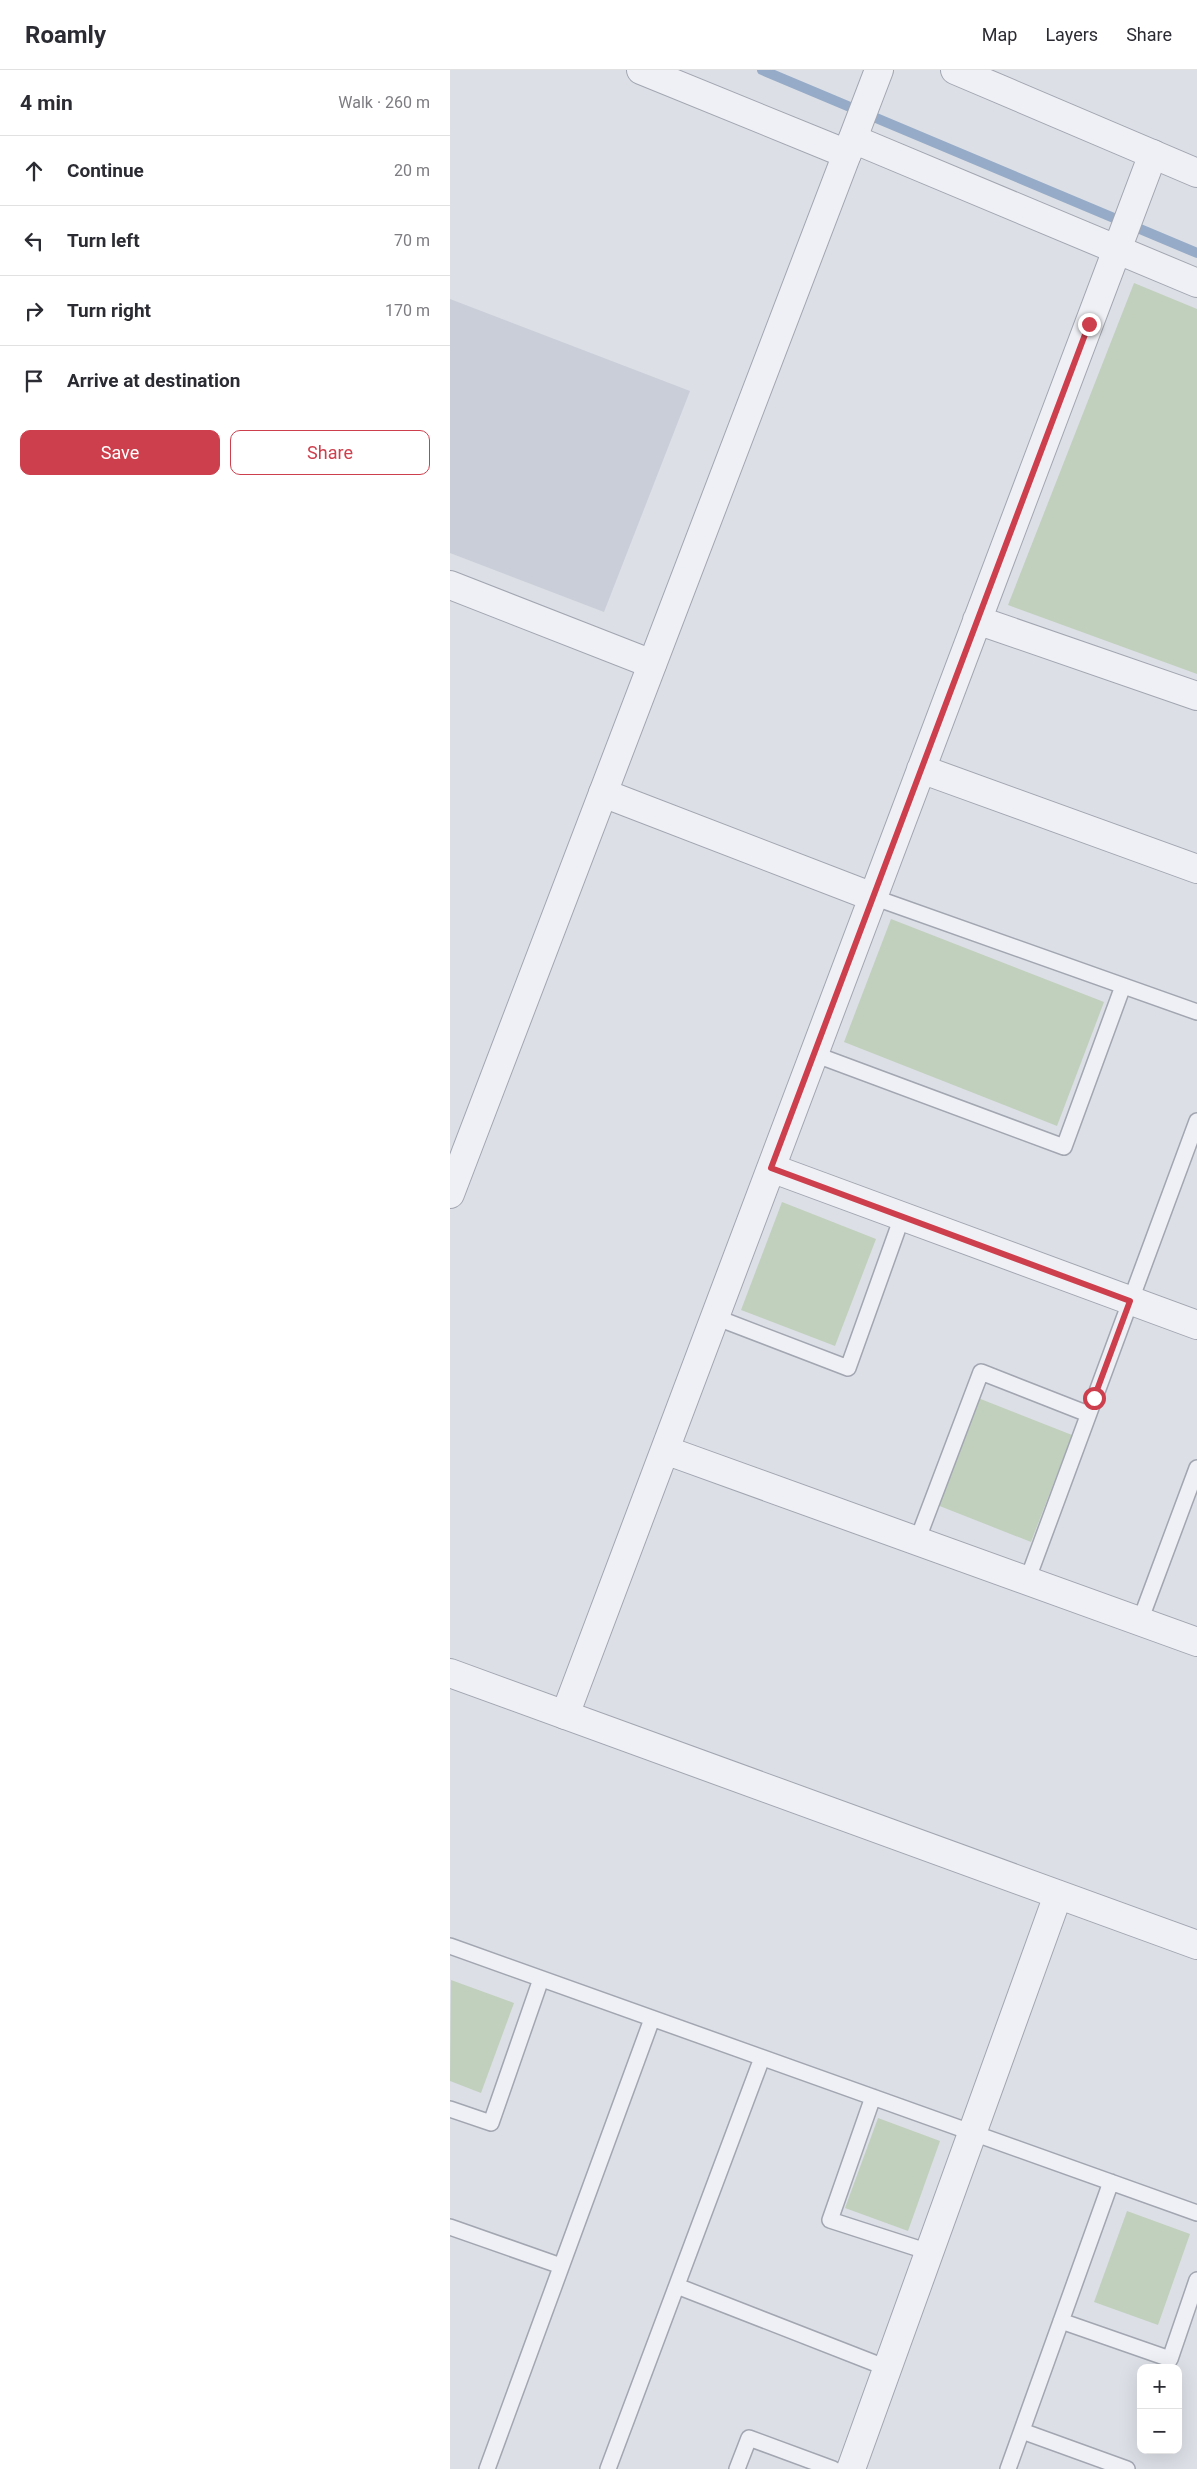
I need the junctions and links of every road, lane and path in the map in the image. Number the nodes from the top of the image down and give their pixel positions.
1 (641, 70) edge
2 (954, 70) edge
3 (875, 80) edge
4 (853, 140) junction
5 (1153, 154) junction
6 (1197, 173) edge
7 (1119, 243) junction
8 (1197, 283) edge
9 (450, 585) edge
10 (978, 620) junction
11 (652, 664) junction
12 (1197, 696) edge
13 (921, 769) junction
14 (603, 793) junction
15 (1197, 869) edge
16 (873, 897) junction
17 (1123, 986) junction
18 (1197, 1012) edge
19 (814, 1054) junction
20 (1197, 1121) edge
21 (771, 1168) junction
22 (450, 1194) edge
23 (902, 1217) junction
24 (1130, 1301) junction
25 (715, 1318) junction
26 (1197, 1325) edge
27 (1088, 1414) junction
28 (664, 1450) junction
29 (1197, 1468) edge
30 (917, 1541) junction
31 (1027, 1581) junction
32 (1140, 1622) junction
33 (1197, 1642) edge
34 (450, 1673) edge
35 (565, 1715) junction
36 (1058, 1895) junction
37 (1197, 1945) edge
38 (450, 1946) edge
39 (542, 1979) junction
40 (652, 2019) junction
41 (762, 2058) junction
42 (872, 2097) junction
43 (450, 2108) edge
44 (972, 2133) junction
45 (1111, 2182) junction
46 (1197, 2213) edge
47 (450, 2227) edge
48 (929, 2252) junction
49 (561, 2266) junction
50 (1197, 2280) edge
51 (677, 2286) junction
52 (1061, 2321) junction
53 (887, 2368) junction
54 (1022, 2431) junction
55 (487, 2469) edge
56 (608, 2469) edge
57 (737, 2469) edge
58 (833, 2469) edge
59 (851, 2469) edge
60 (1008, 2469) edge
61 (1127, 2469) edge

1 - 4 street
2 - 5 street
3 - 4 street
4 - 7 street
4 - 11 street
5 - 6 street
5 - 7 street
7 - 8 street
7 - 10 street
9 - 11 street
10 - 12 street
10 - 13 street
11 - 14 street
13 - 15 street
13 - 16 street
14 - 16 street
14 - 22 street
16 - 17 lane
16 - 19 street
17 - 18 lane
17 - 19 lane
19 - 21 street
20 - 24 lane
21 - 23 street
21 - 25 street
23 - 24 street
23 - 25 lane
24 - 26 street
24 - 27 lane
25 - 28 street
27 - 30 lane
27 - 31 lane
28 - 30 street
28 - 35 street
29 - 32 lane
30 - 31 street
31 - 32 street
32 - 33 street
34 - 35 street
35 - 36 street
36 - 37 street
36 - 44 street
38 - 39 lane
39 - 40 lane
39 - 43 lane
40 - 41 lane
40 - 49 lane
41 - 42 lane
41 - 51 lane
42 - 44 lane
42 - 48 lane
44 - 45 lane
44 - 48 street
45 - 46 lane
45 - 52 lane
47 - 49 lane
48 - 53 street
49 - 55 lane
50 - 52 lane
51 - 53 lane
51 - 56 lane
52 - 54 lane
53 - 59 street
54 - 60 lane
54 - 61 lane
57 - 58 lane

